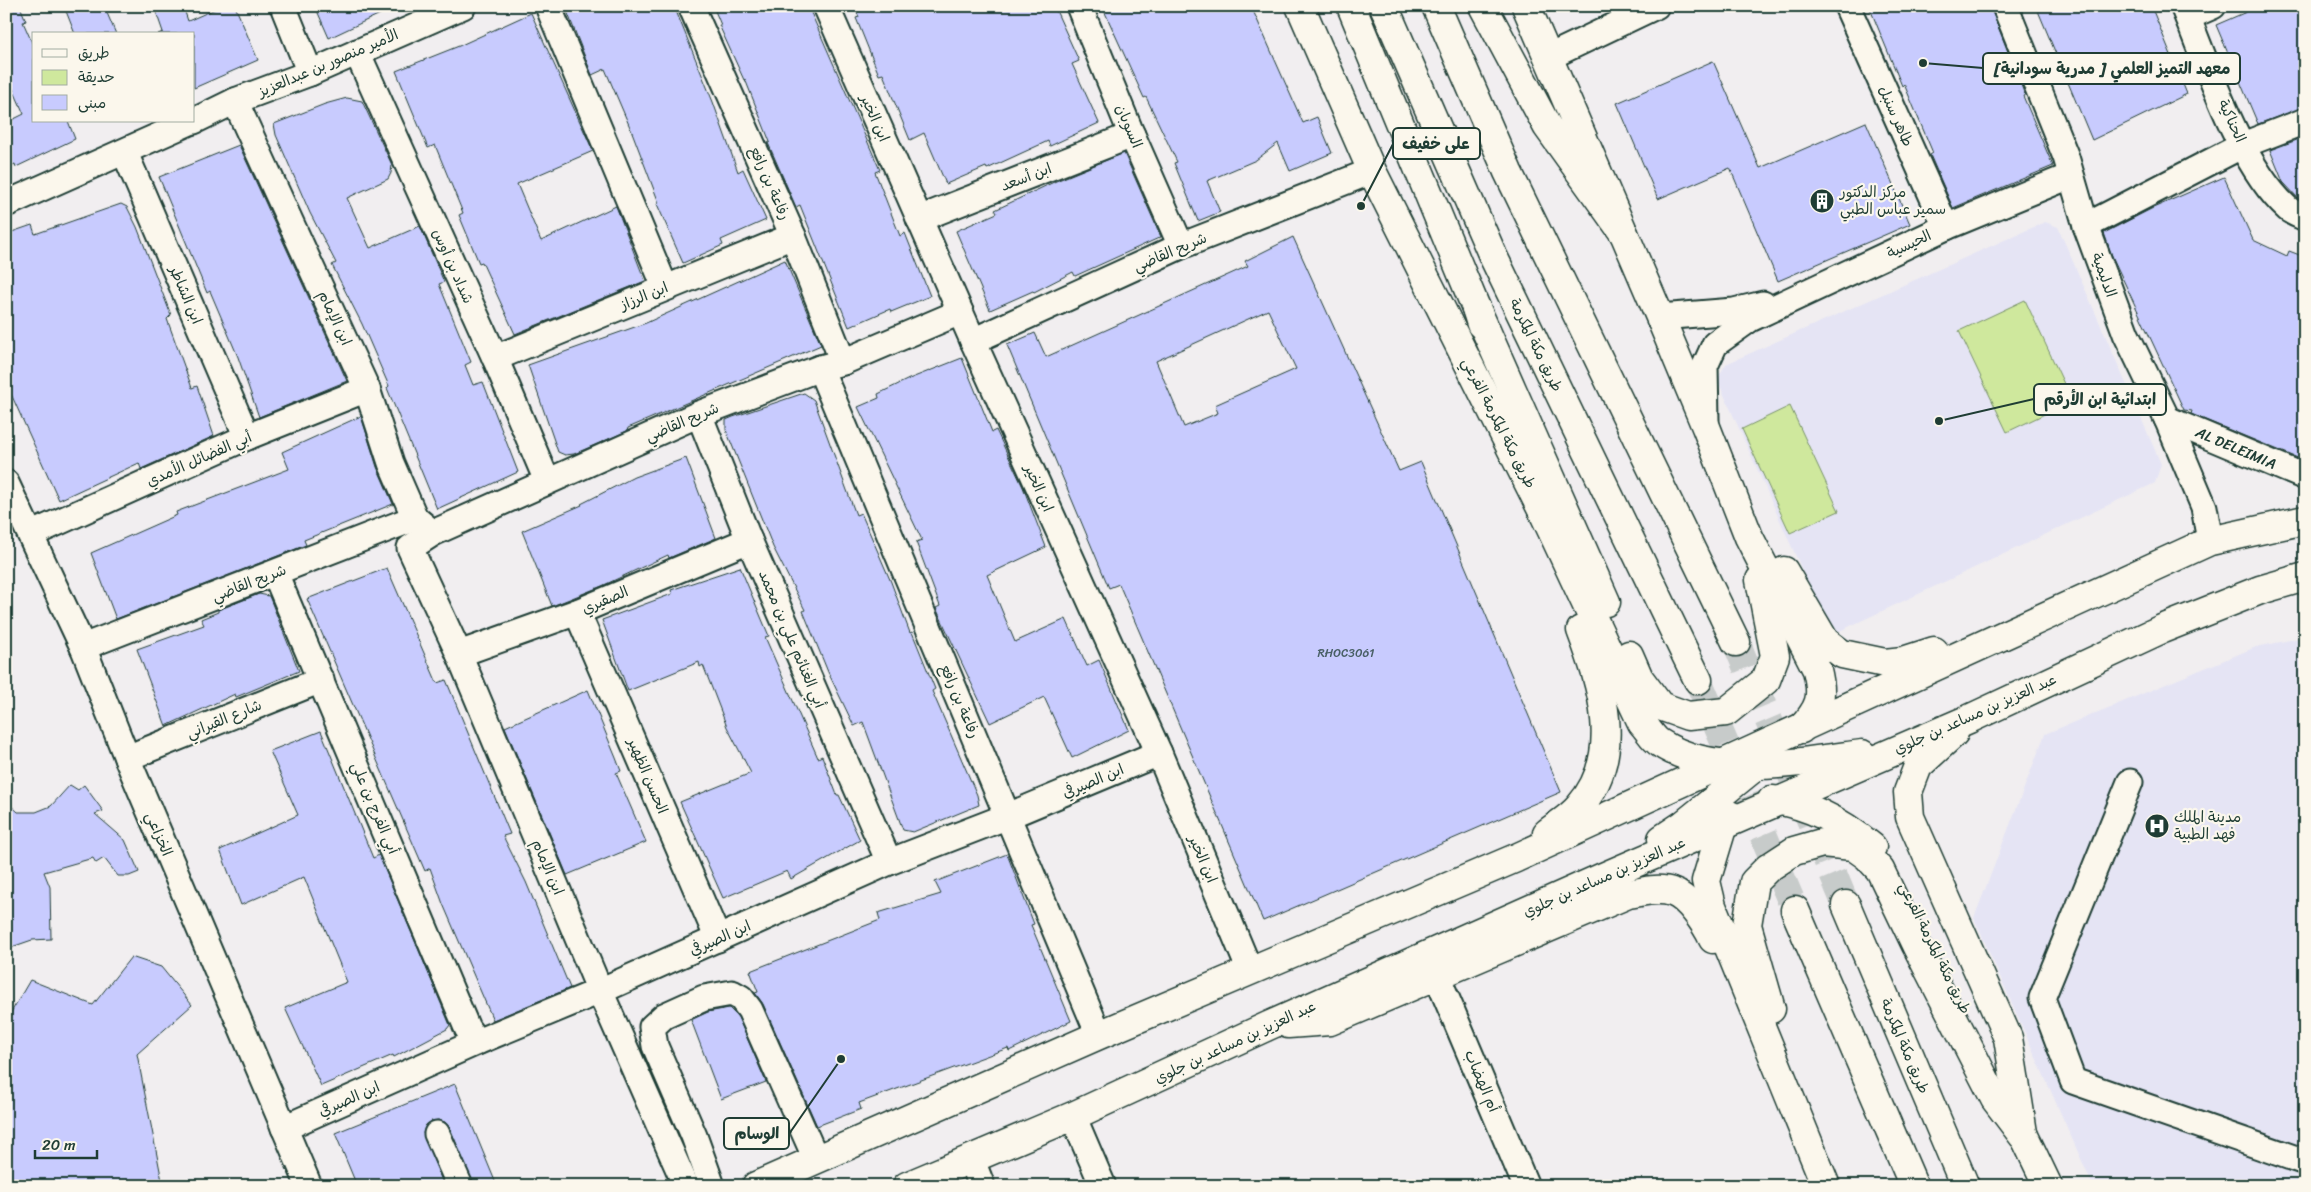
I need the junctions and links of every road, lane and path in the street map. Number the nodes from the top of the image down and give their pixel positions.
1 (283, 6) edge
2 (463, 6) edge
3 (548, 6) edge
4 (691, 6) edge
5 (826, 6) edge
6 (1080, 6) edge
7 (1300, 6) edge
8 (1351, 6) edge
9 (1384, 6) edge
10 (1436, 6) edge
11 (1483, 6) edge
12 (1526, 6) edge
13 (1656, 6) edge
14 (1847, 6) edge
15 (2005, 6) edge
16 (2213, 6) edge
17 (2185, 12) edge
18 (357, 52) junction
19 (1548, 56) junction
20 (310, 72) junction
21 (235, 101) junction
22 (195, 120) edge
23 (2305, 121) edge
24 (191, 122) edge
25 (1132, 135) junction
26 (2243, 145) junction
27 (125, 152) junction
28 (1372, 171) junction
29 (2070, 176) junction
30 (6, 204) edge
31 (2305, 218) edge
32 (920, 219) junction
33 (2086, 226) junction
34 (1946, 227) junction
35 (1623, 232) junction
36 (793, 236) junction
37 (1181, 246) junction
38 (1831, 279) junction
39 (665, 287) junction
40 (1476, 308) junction
41 (960, 312) junction
42 (1660, 317) junction
43 (973, 342) junction
44 (495, 358) junction
45 (831, 365) junction
46 (367, 389) junction
47 (699, 414) junction
48 (2167, 419) junction
49 (1706, 427) junction
50 (247, 437) junction
51 (1515, 456) junction
52 (2305, 477) edge
53 (547, 481) junction
54 (6, 483) edge
55 (1545, 516) junction
56 (2305, 520) edge
57 (424, 525) junction
58 (32, 534) junction
59 (1748, 537) junction
60 (750, 540) junction
61 (2210, 541) junction
62 (410, 548) joint
63 (275, 573) junction
64 (2305, 577) edge
65 (577, 612) junction
66 (2036, 619) junction
67 (1736, 642) tunnel mouth
68 (83, 647) junction
69 (459, 654) junction
70 (321, 680) junction
71 (1698, 680) tunnel mouth
72 (1970, 719) junction
73 (1803, 727) junction
74 (1896, 750) junction
75 (1159, 753) junction
76 (127, 758) junction
77 (1789, 762) junction
78 (1725, 764) junction
79 (1758, 764) junction
80 (2130, 782) dead end
81 (1731, 795) junction
82 (1778, 800) junction
83 (1639, 802) junction
84 (1008, 816) junction
85 (1723, 825) junction
86 (1516, 858) junction
87 (889, 862) junction
88 (1603, 876) junction
89 (1846, 905) tunnel mouth
90 (1795, 910) tunnel mouth
91 (718, 939) junction
92 (1250, 971) junction
93 (1437, 976) junction
94 (600, 991) junction
95 (1268, 1026) junction
96 (1099, 1036) junction
97 (478, 1042) junction
98 (1074, 1116) junction
99 (284, 1128) junction
100 (437, 1134) dead end
101 (2023, 1136) junction
102 (1806, 1137) junction
103 (971, 1158) junction
104 (816, 1159) junction
105 (2305, 1162) edge
106 (309, 1186) edge
107 (460, 1186) edge
108 (686, 1186) edge
109 (712, 1186) edge
110 (756, 1186) edge
111 (907, 1186) edge
112 (982, 1186) edge
113 (1103, 1186) edge
114 (1526, 1186) edge
115 (1826, 1186) edge
116 (1914, 1186) edge
117 (1965, 1186) edge
118 (2048, 1186) edge

1 - 20 street
2 - 18 street, الأمير منصور بن عبدالعزيز
3 - 39 street
4 - 36 street, رفاعة بن رافع
5 - 32 street, ابن الخير
6 - 25 street, السوبان
7 - 28 main road, طريق مكة المكرمة الفرعي
8 - 40 main road
9 - 71 main road, طريق مكة المكرمة
10 - 67 main road
11 - 35 main road
12 - 19 main road
13 - 19 street
14 - 34 street, طاهر سنبل
15 - 29 street, الدليمية
16 - 17 street
17 - 26 street, الحناكية
18 - 20 street, الأمير منصور بن عبدالعزيز
18 - 44 street, شداد بن أوس
19 - 35 main road
20 - 21 street, الأمير منصور بن عبدالعزيز
21 - 22 street, الأمير منصور بن عبدالعزيز
21 - 46 street, ابن الإمام
23 - 26 street
24 - 27 street, الأمير منصور بن عبدالعزيز
25 - 32 street, ابن أسعد
25 - 37 street, السوبان
26 - 31 street, الحناكية
26 - 33 street
27 - 30 street, الأمير منصور بن عبدالعزيز
27 - 50 street, ابن الشاطر
28 - 37 street, شريح القاضي
28 - 51 main road, طريق مكة المكرمة الفرعي
29 - 33 street, الدليمية
29 - 34 street, الحيسية
32 - 41 street, ابن الخير
33 - 48 street, الدليمية
34 - 38 street, الحيسية
35 - 42 main road
36 - 39 street, ابن الرزاز
36 - 45 street, رفاعة بن رافع
37 - 43 street, شريح القاضي
38 - 42 street
38 - 49 street
39 - 44 street, ابن الرزاز
40 - 51 main road
40 - 59 main road
41 - 43 street, ابن الخير
41 - 45 street, شريح القاضي
42 - 49 main road
43 - 75 street, ابن الخير
44 - 53 street, شداد بن أوس
45 - 47 street, شريح القاضي
45 - 84 street, رفاعة بن رافع
46 - 50 street, أبي الفضائل الأمدي
46 - 57 street, ابن الإمام
47 - 53 street, شريح القاضي
47 - 60 street, أبي الغنائم علي بن محمد
48 - 52 street, AL DELEIMIA
48 - 61 street, الدليمية
49 - 59 main road
50 - 58 street, أبي الفضائل الأمدي
51 - 55 main road, طريق مكة المكرمة الفرعي
53 - 57 street, شريح القاضي
54 - 58 street, الخزاعي
55 - 78 main road, طريق مكة المكرمة الفرعي
55 - 86 main road
56 - 61 main road
57 - 62 street, شريح القاضي
57 - 63 street, شريح القاضي
58 - 68 street, الخزاعي
59 - 66 main road
59 - 73 main road
60 - 65 street, الصقيري
60 - 87 street, أبي الغنائم علي بن محمد
61 - 66 main road
62 - 69 street, ابن الإمام
63 - 68 street, شريح القاضي
63 - 70 street, أبي الفرج بن علي
64 - 72 main road, عبد العزيز بن مساعد بن جلوي
65 - 69 street, الصقيري
65 - 91 street, الحسن الظهير
66 - 73 main road
66 - 77 main road
68 - 76 street, الخزاعي
69 - 94 street, ابن الإمام
70 - 76 street, شارع القيراني
70 - 97 street, أبي الفرج بن علي
72 - 74 main road, عبد العزيز بن مساعد بن جلوي
72 - 101 main road
73 - 78 main road
73 - 79 main road
74 - 77 main road, طريق مكة المكرمة الفرعي
74 - 82 main road, عبد العزيز بن مساعد بن جلوي
75 - 84 street, ابن الصيرفي
75 - 92 street, ابن الخير
76 - 99 street, الخزاعي
77 - 79 main road, طريق مكة المكرمة الفرعي
77 - 81 main road
78 - 79 main road, طريق مكة المكرمة الفرعي
78 - 83 main road
79 - 81 main road
80 - 105 street
81 - 82 main road, طريق مكة المكرمة الفرعي
81 - 83 main road, طريق مكة المكرمة الفرعي
81 - 85 main road
81 - 88 main road
82 - 85 main road, عبد العزيز بن مساعد بن جلوي
82 - 101 main road, طريق مكة المكرمة الفرعي
83 - 86 main road
84 - 87 street, ابن الصيرفي
84 - 96 street, رفاعة بن رافع
85 - 88 main road, عبد العزيز بن مساعد بن جلوي
85 - 102 main road
86 - 92 main road
87 - 91 street, ابن الصيرفي
88 - 95 main road, عبد العزيز بن مساعد بن جلوي
89 - 117 main road, طريق مكة المكرمة
90 - 116 main road
91 - 94 street, ابن الصيرفي
92 - 96 main road
93 - 95 main road
93 - 102 main road
93 - 114 street, أم الهضاب
94 - 97 street, ابن الصيرفي
94 - 108 street, ابن الإمام
95 - 98 main road, عبد العزيز بن مساعد بن جلوي
96 - 104 main road
97 - 99 street, ابن الصيرفي
98 - 103 main road, عبد العزيز بن مساعد بن جلوي
98 - 113 street
99 - 106 street, الخزاعي
100 - 107 street
101 - 102 main road
101 - 118 main road, طريق مكة المكرمة الفرعي
102 - 115 main road
103 - 111 main road, عبد العزيز بن مساعد بن جلوي
103 - 112 street
104 - 109 street
104 - 110 main road

